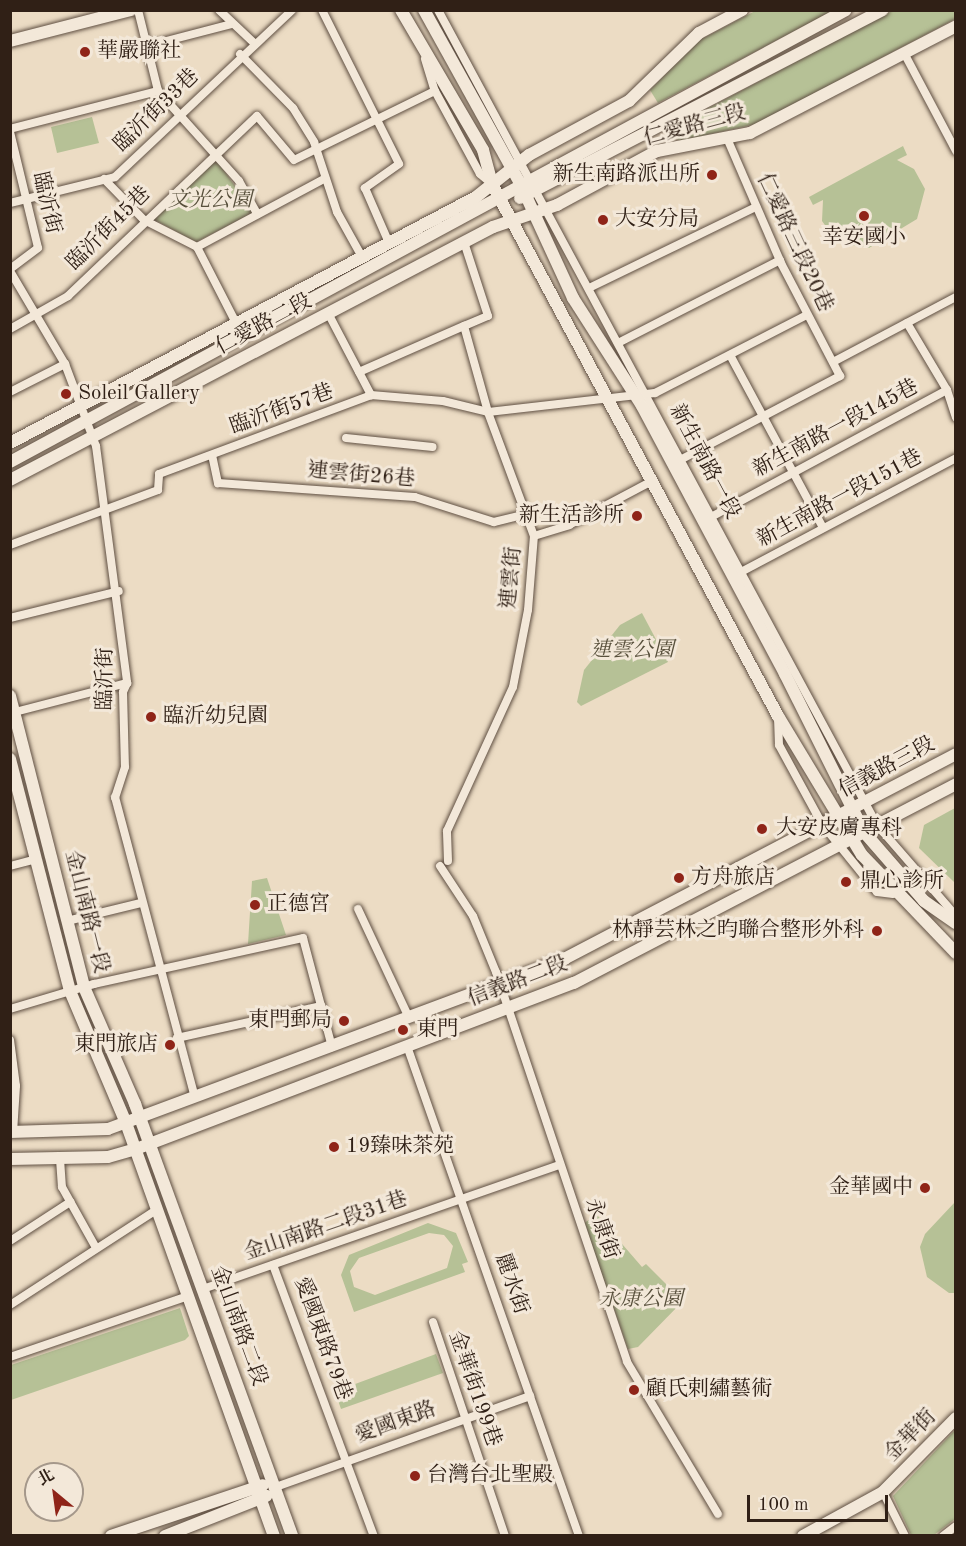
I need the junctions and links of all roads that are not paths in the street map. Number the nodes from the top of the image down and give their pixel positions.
1 (131, 10) edge
2 (138, 10) edge
3 (219, 10) edge
4 (292, 10) edge
5 (322, 10) edge
6 (401, 10) edge
7 (424, 10) edge
8 (438, 10) edge
9 (742, 10) edge
10 (846, 10) edge
11 (882, 10) edge
12 (232, 24) junction
13 (956, 26) edge
14 (10, 41) edge
15 (254, 43) junction
16 (147, 46) junction
17 (422, 50) junction
18 (904, 53) junction
19 (240, 54) junction
20 (435, 91) junction
21 (158, 92) junction
22 (178, 115) junction
23 (381, 119) junction
24 (10, 130) edge
25 (727, 138) junction
26 (315, 150) junction
27 (956, 151) edge
28 (213, 154) junction
29 (516, 165) junction
30 (104, 179) junction
31 (324, 179) junction
32 (492, 184) junction
33 (528, 187) junction
34 (27, 199) junction
35 (501, 201) junction
36 (10, 203) edge
37 (756, 207) junction
38 (540, 211) junction
39 (257, 214) junction
40 (144, 220) junction
41 (512, 220) junction
42 (464, 242) junction
43 (389, 243) junction
44 (197, 247) junction
45 (362, 257) junction
46 (780, 260) junction
47 (10, 270) edge
48 (589, 288) junction
49 (956, 297) edge
50 (328, 313) junction
51 (807, 315) junction
52 (37, 316) junction
53 (237, 323) junction
54 (907, 323) junction
55 (464, 327) junction
56 (10, 328) edge
57 (618, 343) junction
58 (730, 355) junction
59 (833, 362) junction
60 (65, 364) junction
61 (359, 372) junction
62 (946, 390) junction
63 (10, 392) edge
64 (638, 394) junction
65 (371, 395) junction
66 (606, 397) junction
67 (82, 405) junction
68 (488, 412) junction
69 (763, 416) junction
70 (956, 418) edge
71 (88, 421) junction
72 (93, 436) junction
73 (346, 438) dead end
74 (10, 443) edge
75 (433, 447) dead end
76 (212, 454) junction
77 (956, 458) edge
78 (680, 460) junction
79 (10, 462) edge
80 (793, 472) junction
81 (10, 480) edge
82 (652, 481) junction
83 (108, 508) junction
84 (525, 514) junction
85 (711, 517) junction
86 (823, 528) junction
87 (534, 536) junction
88 (10, 545) edge
89 (741, 572) junction
90 (119, 591) junction
91 (10, 618) edge
92 (128, 683) junction
93 (10, 696) edge
94 (15, 712) junction
95 (778, 716) junction
96 (956, 754) edge
97 (10, 759) edge
98 (956, 784) edge
99 (859, 805) junction
100 (837, 816) junction
101 (822, 824) junction
102 (877, 825) junction
103 (864, 832) junction
104 (850, 839) junction
105 (838, 845) junction
106 (36, 859) junction
107 (10, 866) edge
108 (893, 894) junction
109 (141, 903) junction
110 (358, 909) dead end
111 (956, 916) edge
112 (67, 921) junction
113 (956, 923) edge
114 (956, 953) edge
115 (159, 970) junction
116 (499, 984) junction
117 (84, 987) junction
118 (70, 991) junction
119 (321, 1006) junction
120 (10, 1009) edge
121 (505, 1009) junction
122 (409, 1018) junction
123 (177, 1038) junction
124 (11, 1046) edge
125 (407, 1046) junction
126 (332, 1047) junction
127 (195, 1097) junction
128 (140, 1118) junction
129 (128, 1129) junction
130 (145, 1131) joint
131 (12, 1132) edge
132 (150, 1144) junction
133 (136, 1149) junction
134 (10, 1159) edge
135 (60, 1159) junction
136 (559, 1165) junction
137 (461, 1198) junction
138 (70, 1202) junction
139 (158, 1209) junction
140 (10, 1241) edge
141 (95, 1246) junction
142 (273, 1265) junction
143 (203, 1289) junction
144 (188, 1296) junction
145 (10, 1305) edge
146 (433, 1322) dead end
147 (10, 1357) edge
148 (530, 1396) junction
149 (956, 1418) edge
150 (464, 1419) junction
151 (347, 1461) junction
152 (255, 1483) junction
153 (276, 1487) junction
154 (884, 1492) junction
155 (261, 1501) junction
156 (718, 1514) dead end
157 (956, 1526) edge
158 (111, 1536) edge
159 (165, 1536) edge
160 (274, 1536) edge
161 (292, 1536) edge
162 (374, 1536) edge
163 (505, 1536) edge
164 (579, 1536) edge
165 (803, 1536) edge
166 (905, 1536) edge
167 (943, 1536) edge

1 - 14 main road
2 - 16 street
3 - 12 street
4 - 15 street, 臨沂街33巷
5 - 23 street
6 - 17 main road
7 - 29 main road, 新生南路一段
8 - 29 street, 新生南路一段
9 - 29 main road, 仁愛路三段
10 - 33 main road, 仁愛路三段
11 - 33 main road, 仁愛路三段
12 - 15 street
12 - 16 street
13 - 18 main road, 仁愛路三段
15 - 19 street, 臨沂街33巷
16 - 21 street
17 - 20 street
17 - 32 main road
18 - 25 main road, 仁愛路三段
18 - 27 street
19 - 22 street, 臨沂街33巷
19 - 26 street
20 - 23 street
20 - 32 street
21 - 22 street
21 - 24 street
22 - 28 street
22 - 30 street, 臨沂街33巷
23 - 26 street
23 - 43 street
24 - 34 street, 臨沂街
25 - 37 street, 仁愛路三段20巷
25 - 38 main road, 仁愛路三段
26 - 28 street, 臨沂街45巷
26 - 31 street
28 - 39 street
28 - 40 street, 臨沂街45巷
29 - 32 main road, 仁愛路三段
29 - 33 main road, 新生南路一段
30 - 34 street, 臨沂街33巷
30 - 40 street
31 - 39 street
31 - 45 street
32 - 35 main road
32 - 43 main road, 仁愛路二段
33 - 35 main road, 仁愛路二段
33 - 38 main road, 新生南路一段
34 - 36 street, 臨沂街33巷
34 - 47 street, 臨沂街
35 - 41 main road
35 - 71 main road, 仁愛路二段
37 - 46 street, 仁愛路三段20巷
37 - 48 street
38 - 41 main road, 仁愛路二段
38 - 48 street, 新生南路一段
38 - 64 main road, 新生南路一段
39 - 44 street
40 - 44 street
40 - 52 street, 臨沂街45巷
41 - 42 main road, 仁愛路二段
41 - 66 main road
42 - 50 main road, 仁愛路二段
42 - 55 street
43 - 45 main road, 仁愛路二段
44 - 53 street
45 - 53 main road, 仁愛路二段
46 - 51 street, 仁愛路三段20巷
46 - 57 street
47 - 52 street, 臨沂街
48 - 57 street, 新生南路一段
49 - 54 street
50 - 61 street
50 - 72 main road, 仁愛路二段
51 - 58 street
51 - 59 street, 仁愛路三段20巷
52 - 56 street, 臨沂街45巷
52 - 60 street, 臨沂街
53 - 67 main road, 仁愛路二段
54 - 59 street
54 - 62 street
55 - 61 street
55 - 68 street, 連雲街
57 - 64 street, 新生南路一段
58 - 64 street
58 - 69 street
59 - 69 street
60 - 63 street
60 - 67 street, 臨沂街
61 - 65 street
62 - 70 street
62 - 80 street, 新生南路一段145巷
64 - 66 street
64 - 78 street, 新生南路一段
64 - 99 main road, 新生南路一段
65 - 68 street, 臨沂街57巷
65 - 76 street, 臨沂街57巷
66 - 68 street
66 - 82 main road
67 - 71 street, 臨沂街
67 - 74 main road, 仁愛路二段
68 - 84 street, 連雲街
69 - 78 street
69 - 80 street
71 - 72 street, 臨沂街
71 - 79 main road, 仁愛路二段
72 - 81 main road, 仁愛路二段
72 - 83 street, 臨沂街
73 - 75 street
76 - 83 street, 臨沂街57巷
76 - 84 street, 連雲街26巷
77 - 86 street, 新生南路一段151巷
78 - 85 street, 新生南路一段
80 - 85 street, 新生南路一段145巷
80 - 86 street
82 - 87 street
82 - 95 main road
83 - 88 street
83 - 90 street, 臨沂街
84 - 87 street, 連雲街
85 - 89 street, 新生南路一段
86 - 89 street, 新生南路一段151巷
87 - 116 street, 連雲街
89 - 99 street, 新生南路一段
90 - 91 street
90 - 92 street, 臨沂街
92 - 94 street
92 - 109 street, 臨沂街
93 - 94 main road, 金山南路一段
94 - 112 main road, 金山南路一段
95 - 100 main road
95 - 101 street
96 - 99 main road, 信義路三段
97 - 106 main road, 金山南路一段
98 - 102 main road
99 - 100 main road, 信義路三段
99 - 102 street, 新生南路一段
99 - 103 main road
100 - 101 main road, 信義路二段
100 - 104 main road
101 - 105 street
101 - 116 main road, 信義路二段
102 - 103 main road
102 - 111 street, 新生南路一段
103 - 104 main road
103 - 113 main road
104 - 105 main road, 信義路二段
104 - 108 main road
105 - 108 street
105 - 121 main road, 信義路二段
106 - 107 street
106 - 118 main road, 金山南路一段
108 - 114 main road
109 - 112 street
109 - 115 street, 臨沂街
110 - 122 street
112 - 117 main road, 金山南路一段
115 - 117 street
115 - 119 street
115 - 123 street, 臨沂街
116 - 121 street, 連雲街
116 - 122 main road, 信義路二段
117 - 118 street
117 - 128 main road, 金山南路一段
118 - 120 street
118 - 129 main road, 金山南路一段
119 - 123 street
119 - 126 street
121 - 125 main road, 信義路二段
121 - 136 street, 永康街
122 - 126 main road, 信義路二段
123 - 127 street, 臨沂街
124 - 131 street
125 - 132 main road, 信義路二段
125 - 137 street, 麗水街
126 - 127 main road, 信義路二段
127 - 128 main road, 信義路二段
128 - 129 main road, 信義路二段
128 - 130 main road, 金山南路一段
129 - 131 main road, 信義路二段
129 - 133 main road, 金山南路二段
130 - 132 main road, 金山南路二段
132 - 133 main road, 信義路二段
132 - 143 main road, 金山南路二段
133 - 135 main road, 信義路二段
133 - 139 main road, 金山南路二段
134 - 135 main road, 信義路二段
135 - 138 street
136 - 137 street, 金山南路二段31巷
136 - 156 street, 永康街
137 - 142 street, 金山南路二段31巷
137 - 148 street, 麗水街
138 - 140 street
138 - 141 street
139 - 141 street
139 - 144 main road, 金山南路二段
141 - 145 street
142 - 143 street, 金山南路二段31巷
142 - 151 street, 愛國東路79巷
143 - 153 main road, 金山南路二段
144 - 147 street
144 - 152 main road, 金山南路二段
146 - 150 street, 金華街199巷
148 - 150 street, 愛國東路
148 - 164 street, 麗水街
149 - 154 main road, 金華街
150 - 151 street, 愛國東路
150 - 163 street, 金華街199巷
151 - 153 street, 愛國東路
151 - 162 street, 愛國東路79巷
152 - 153 main road
152 - 155 main road, 金山南路二段
152 - 158 main road
153 - 155 main road, 愛國東路
153 - 161 main road, 金山南路二段
154 - 165 main road, 金華街
154 - 166 street
155 - 159 main road, 愛國東路
155 - 160 main road, 金山南路二段
157 - 167 street

